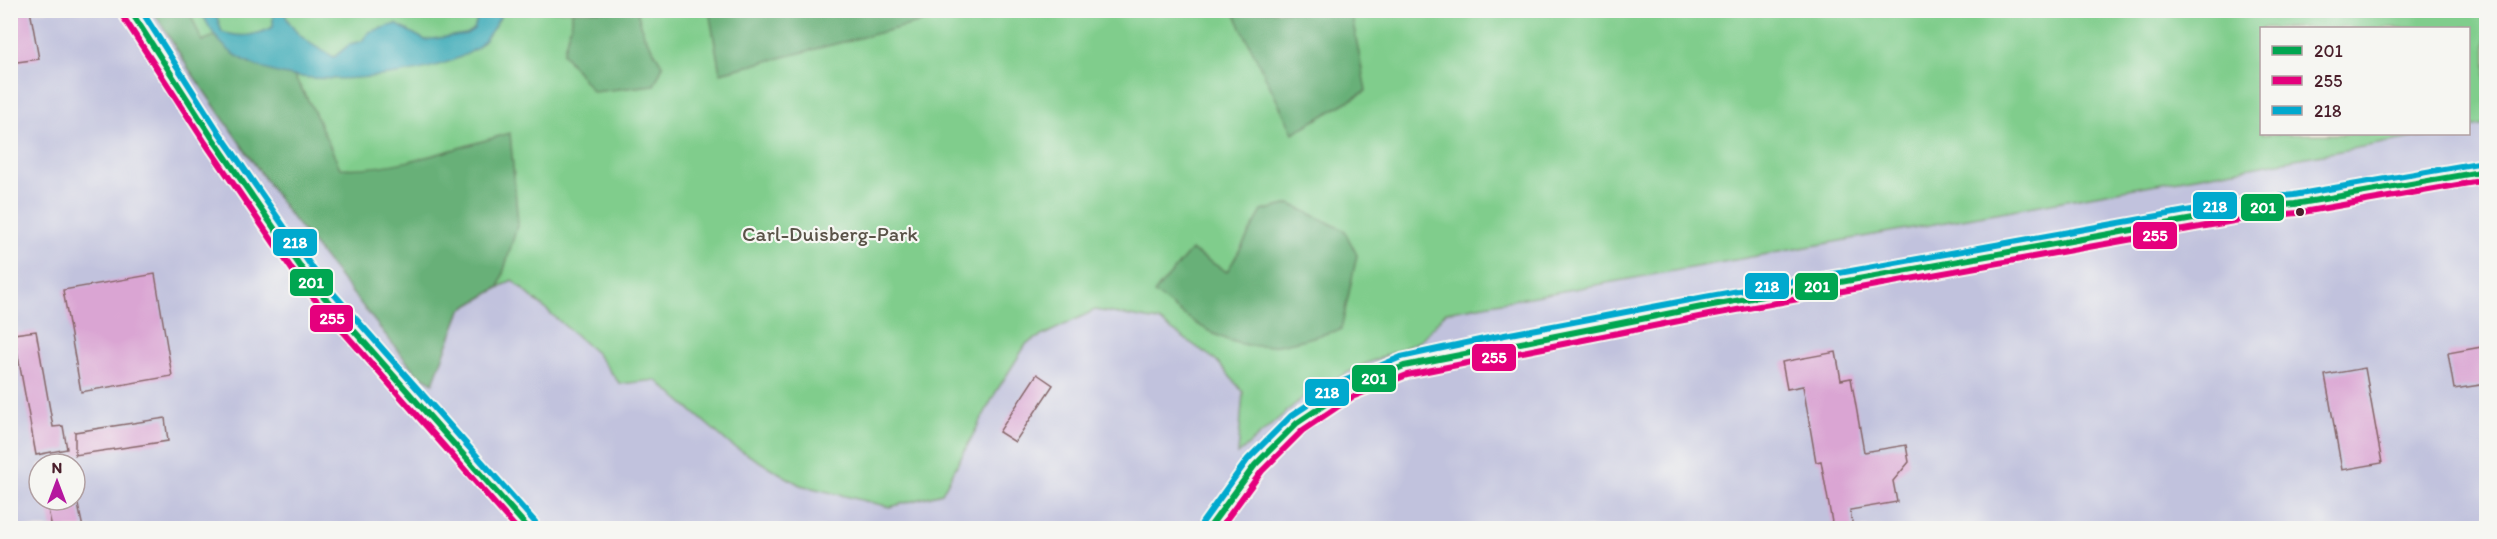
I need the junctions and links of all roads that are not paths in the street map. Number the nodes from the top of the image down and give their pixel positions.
1 (130, 10) edge
2 (2487, 171) edge
3 (528, 528) edge
4 (1209, 528) edge

1 - 3 street
2 - 4 street

